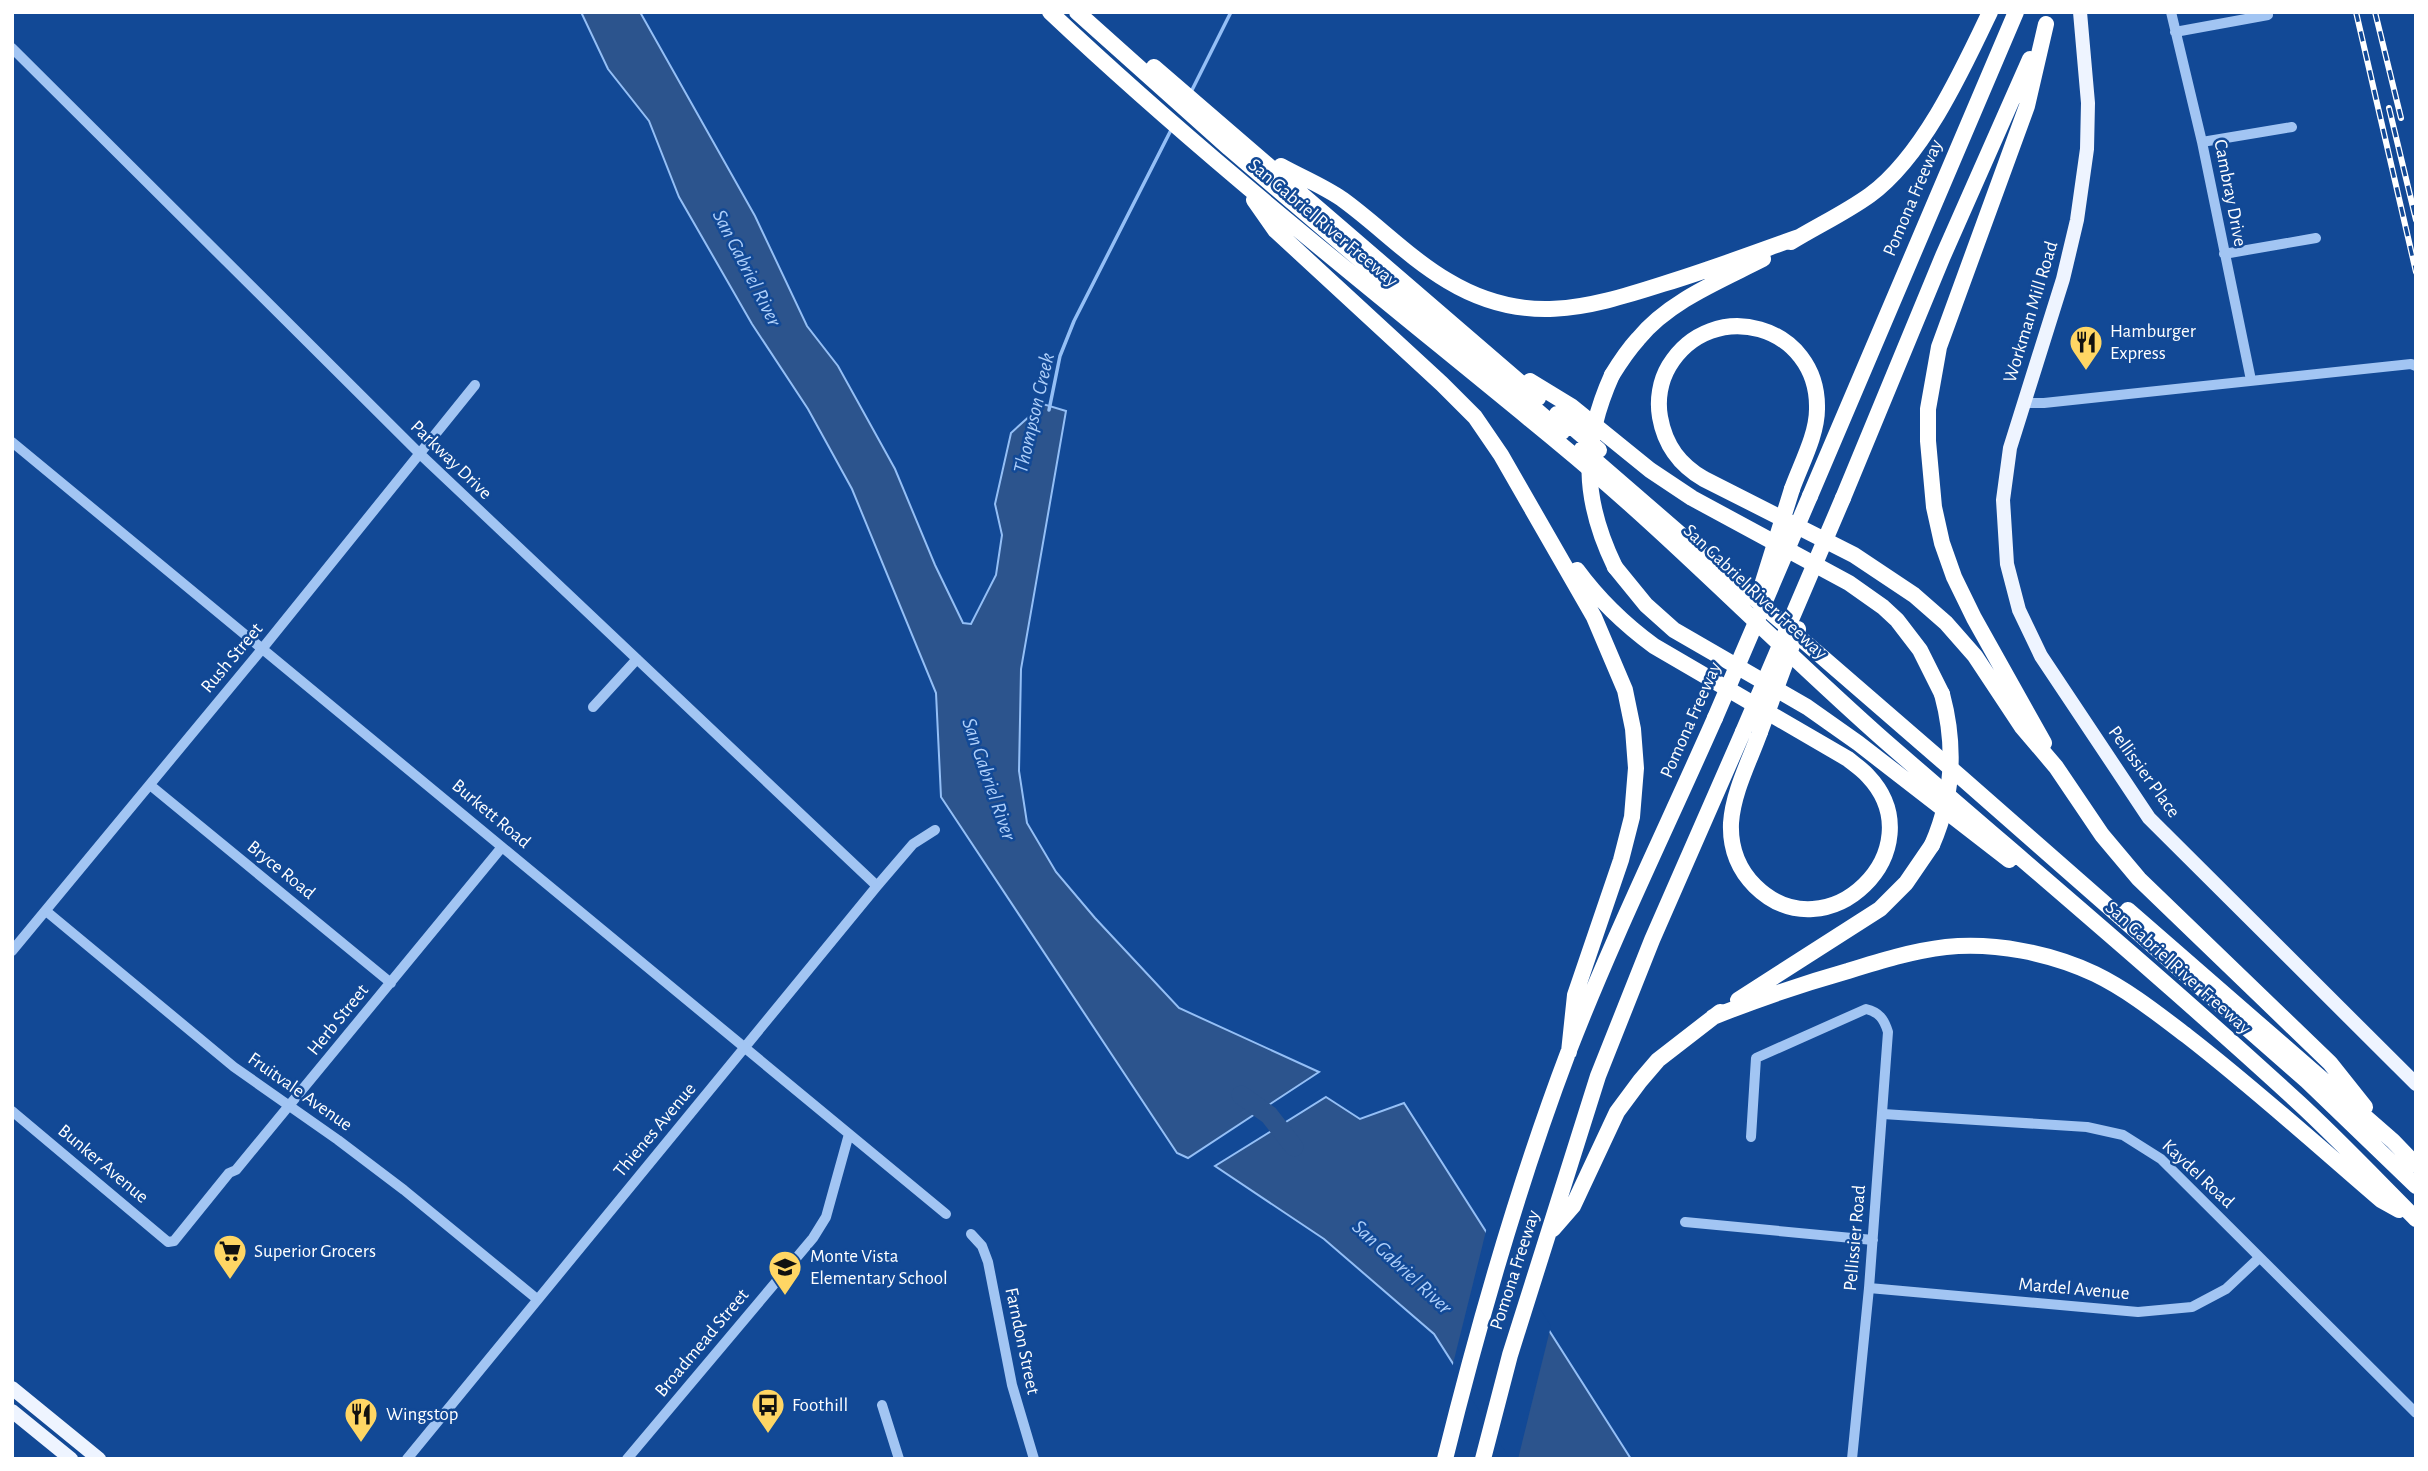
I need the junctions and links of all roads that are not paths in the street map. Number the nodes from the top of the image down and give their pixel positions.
1 (1050, 12) edge
2 (1066, 12) edge
3 (1077, 12) edge
4 (1092, 12) edge
5 (1990, 12) edge
6 (2016, 12) edge
7 (2080, 12) edge
8 (2171, 12) edge
9 (2268, 15) dead end
10 (2048, 18) edge
11 (2175, 32) junction
12 (12, 48) edge
13 (1143, 78) junction
14 (2292, 127) dead end
15 (2202, 142) junction
16 (1228, 150) junction
17 (1254, 151) junction
18 (1239, 180) junction
19 (1799, 237) junction
20 (2316, 238) dead end
21 (2224, 254) junction
22 (1424, 335) junction
23 (1492, 358) junction
24 (2414, 363) edge
25 (2251, 380) junction
26 (475, 385) dead end
27 (2023, 403) junction
28 (12, 442) edge
29 (420, 454) junction
30 (1843, 498) junction
31 (1533, 509) junction
32 (262, 649) junction
33 (637, 659) junction
34 (1738, 665) junction
35 (593, 707) dead end
36 (1852, 710) junction
37 (2056, 767) junction
38 (150, 785) junction
39 (935, 830) dead end
40 (502, 847) junction
41 (877, 886) junction
42 (46, 911) junction
43 (2094, 921) junction
44 (12, 951) edge
45 (391, 983) junction
46 (1713, 1017) junction
47 (744, 1049) junction
48 (1567, 1058) junction
49 (2416, 1084) edge
50 (290, 1107) junction
51 (12, 1111) edge
52 (1883, 1114) junction
53 (849, 1134) junction
54 (1751, 1137) dead end
55 (2393, 1141) junction
56 (2416, 1165) edge
57 (2416, 1186) edge
58 (2416, 1197) edge
59 (946, 1214) dead end
60 (2416, 1219) edge
61 (1685, 1222) dead end
62 (971, 1234) dead end
63 (1546, 1240) junction
64 (1872, 1240) junction
65 (171, 1242) joint
66 (2259, 1258) junction
67 (1869, 1289) junction
68 (537, 1299) junction
69 (12, 1388) edge
70 (882, 1405) dead end
71 (12, 1411) edge
72 (2416, 1413) edge
73 (631, 1454) edge
74 (71, 1459) edge
75 (99, 1459) edge
76 (407, 1459) edge
77 (645, 1459) edge
78 (899, 1459) edge
79 (1034, 1459) edge
80 (1445, 1459) edge
81 (1483, 1459) edge
82 (1852, 1459) edge

1 - 13 highway, San Gabriel River Freeway
2 - 13 highway
3 - 13 highway
4 - 13 highway, San Gabriel River Freeway
5 - 19 highway
6 - 34 highway, Pomona Freeway, bridge
7 - 27 main road, Workman Mill Road
8 - 11 street, Cambray Drive
9 - 11 street
10 - 30 highway, Pomona Freeway
10 - 37 highway
11 - 15 street, Cambray Drive
12 - 29 street, Parkway Drive
13 - 16 highway, San Gabriel River Freeway
13 - 16 highway, San Gabriel River Freeway
14 - 15 street
15 - 21 street, Cambray Drive
16 - 17 highway, San Gabriel River Freeway
16 - 18 highway, San Gabriel River Freeway
16 - 22 highway
16 - 57 highway
17 - 19 highway
17 - 23 highway, San Gabriel River Freeway
18 - 22 highway, San Gabriel River Freeway
18 - 31 highway
19 - 43 highway, bridge
20 - 21 street
21 - 25 street, Cambray Drive
22 - 36 highway, San Gabriel River Freeway
23 - 46 highway, bridge
23 - 55 highway, San Gabriel River Freeway
24 - 25 street, Workman Mill Road
25 - 27 street, Workman Mill Road
26 - 29 street, Rush Street
27 - 49 main road, Pellissier Place
28 - 32 street, Burkett Road
29 - 32 street, Rush Street
29 - 33 street, Parkway Drive
30 - 31 highway, bridge
30 - 63 highway, Pomona Freeway, bridge
31 - 48 highway
32 - 38 street, Rush Street
32 - 40 street, Burkett Road
33 - 35 street
33 - 41 street, Parkway Drive
34 - 37 highway, bridge
34 - 48 highway, Pomona Freeway, bridge
36 - 43 highway, San Gabriel River Freeway
36 - 58 highway
37 - 55 highway
38 - 42 street, Rush Street
38 - 45 street, Bryce Road
39 - 41 street, Thienes Avenue
40 - 45 street, Herb Street
40 - 47 street, Burkett Road
41 - 47 street, Thienes Avenue
42 - 44 street, Rush Street
42 - 50 street, Fruitvale Avenue
43 - 60 highway, San Gabriel River Freeway
45 - 50 street, Herb Street
46 - 60 highway
46 - 63 highway
47 - 53 street, Burkett Road
47 - 68 street, Thienes Avenue
48 - 80 highway, Pomona Freeway
50 - 65 street, Herb Street
50 - 68 street, Fruitvale Avenue
51 - 65 street, Bunker Avenue
52 - 54 street, Pellissier Road
52 - 64 street, Pellissier Road
52 - 66 street, Kaydel Road
53 - 59 street, Burkett Road
53 - 73 street, Broadmead Street
55 - 56 highway, San Gabriel River Freeway
61 - 64 street
62 - 79 street, Farndon Street
63 - 81 highway, Pomona Freeway
64 - 67 street, Pellissier Road
66 - 67 street, Mardel Avenue
66 - 72 street, Kaydel Road
67 - 82 street, Pellissier Road
68 - 76 street, Thienes Avenue
69 - 75 main road
70 - 78 street
71 - 74 main road
73 - 77 street

